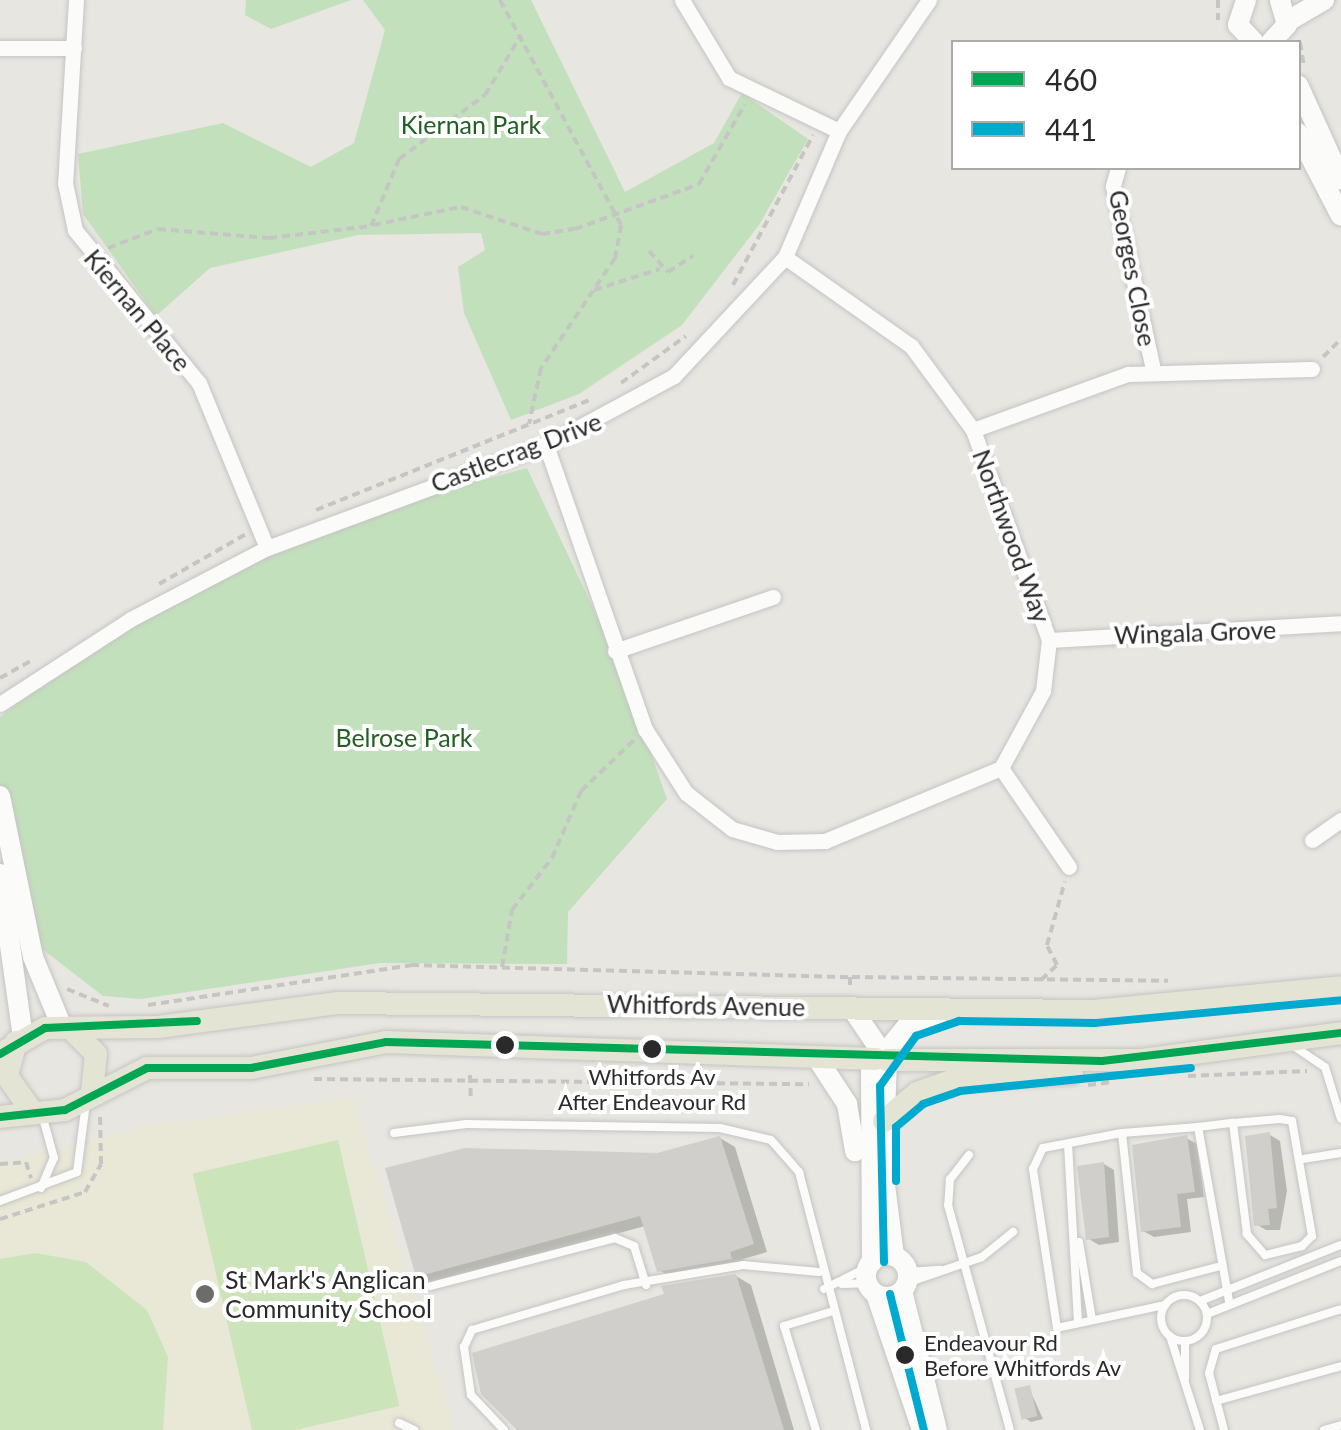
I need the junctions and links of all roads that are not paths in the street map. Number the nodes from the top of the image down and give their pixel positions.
1 (76, 0) edge
2 (682, 0) edge
3 (929, 0) edge
4 (1280, 0) edge
5 (1324, 0) edge
6 (1241, 3) edge
7 (1282, 35) edge
8 (1252, 40) edge
9 (0, 48) edge
10 (74, 48) junction
11 (1301, 92) edge
12 (840, 131) junction
13 (1301, 139) edge
14 (1117, 170) edge
15 (1341, 180) edge
16 (1341, 216) edge
17 (785, 258) junction
18 (1312, 369) road end
19 (1153, 370) junction
20 (973, 430) junction
21 (546, 445) junction
22 (268, 548) junction
23 (773, 597) dead end
24 (1341, 623) edge
25 (1049, 640) junction
26 (615, 651) junction
27 (0, 704) edge
28 (1001, 768) junction
29 (0, 796) edge
30 (1341, 820) edge
31 (1312, 840) dead end
32 (1069, 867) road end
33 (0, 874) edge
34 (1341, 987) edge
35 (851, 1008) junction
36 (957, 1008) junction
37 (66, 1028) junction
38 (1341, 1033) edge
39 (13, 1044) edge
40 (1289, 1044) junction
41 (882, 1057) junction
42 (817, 1058) junction
43 (1092, 1061) junction
44 (96, 1097) junction
45 (36, 1111) junction
46 (0, 1117) edge
47 (1341, 1119) edge
48 (884, 1122) junction
49 (1233, 1123) junction
50 (1198, 1127) junction
51 (394, 1133) dead end
52 (1122, 1133) junction
53 (1068, 1144) junction
54 (1341, 1153) edge
55 (969, 1154) dead end
56 (1303, 1158) junction
57 (42, 1188) junction
58 (0, 1201) edge
59 (1014, 1232) dead end
60 (870, 1234) junction
61 (1079, 1242) junction
62 (1341, 1245) edge
63 (1341, 1262) edge
64 (961, 1266) junction
65 (1217, 1266) junction
66 (819, 1272) junction
67 (902, 1275) junction
68 (871, 1276) junction
69 (842, 1284) junction
70 (646, 1285) junction
71 (431, 1286) dead end
72 (824, 1289) junction
73 (1224, 1291) junction
74 (1200, 1301) junction
75 (1229, 1301) junction
76 (1163, 1309) junction
77 (1341, 1309) edge
78 (830, 1312) junction
79 (1207, 1314) junction
80 (1092, 1320) junction
81 (1078, 1323) junction
82 (1170, 1336) junction
83 (1185, 1341) junction
84 (1341, 1366) edge
85 (1184, 1378) junction
86 (1216, 1401) junction
87 (398, 1422) dead end
88 (1341, 1425) edge
89 (414, 1430) edge
90 (504, 1430) edge
91 (816, 1430) edge
92 (866, 1430) edge
93 (922, 1430) edge
94 (937, 1430) edge
95 (1010, 1430) edge
96 (1200, 1430) edge
97 (1224, 1430) edge
98 (1324, 1430) edge

1 - 10 street, Kiernan Place
2 - 12 street
3 - 12 street, Castlecrag Drive
4 - 7 street
5 - 7 street
6 - 8 street
9 - 10 street
10 - 22 street, Kiernan Place
11 - 15 street
12 - 17 street, Castlecrag Drive
13 - 16 street
14 - 19 street, Georges Close
17 - 20 street, Northwood Way
17 - 21 street, Castlecrag Drive
18 - 19 street
19 - 20 street
20 - 25 street, Northwood Way
21 - 22 street, Castlecrag Drive
21 - 26 street
22 - 27 street, Castlecrag Drive
23 - 26 street
24 - 25 street, Wingala Grove
25 - 28 street, Northwood Way
26 - 28 street
28 - 32 street
29 - 37 street
30 - 31 street
33 - 39 street
34 - 36 main road, Whitfords Avenue
35 - 36 main road, Whitfords Avenue
35 - 37 main road, Whitfords Avenue
35 - 41 street
36 - 41 street
37 - 39 main road, Whitfords Avenue
37 - 44 main road
38 - 40 main road, Whitfords Avenue
39 - 45 main road
40 - 43 main road, Whitfords Avenue
40 - 47 lane
41 - 42 main road, Whitfords Avenue
41 - 43 main road, Whitfords Avenue
41 - 48 street
41 - 60 street
42 - 44 main road, Whitfords Avenue
42 - 60 street
43 - 48 main road
44 - 45 main road, Whitfords Avenue
44 - 57 lane
45 - 46 main road, Whitfords Avenue
45 - 57 lane
48 - 67 street
49 - 50 lane
49 - 56 lane
49 - 56 lane
50 - 52 lane
50 - 65 lane
51 - 66 lane
52 - 53 lane
52 - 65 lane
53 - 61 lane
53 - 81 lane
54 - 56 lane
55 - 64 lane
57 - 58 lane
59 - 64 lane
60 - 68 street
61 - 80 lane
61 - 81 lane
62 - 73 lane
63 - 75 lane
64 - 67 lane
64 - 95 lane
65 - 73 lane
66 - 70 lane
66 - 72 lane
67 - 68 street
67 - 68 street
67 - 94 street
68 - 69 lane
68 - 69 lane
68 - 93 street
69 - 72 lane
70 - 71 lane
70 - 90 lane
72 - 78 lane
73 - 74 lane
73 - 75 lane
74 - 76 lane
74 - 79 lane
75 - 79 lane
76 - 80 lane
76 - 82 lane
77 - 86 lane
78 - 91 lane
78 - 92 lane
79 - 83 lane
80 - 81 lane
82 - 83 lane
82 - 85 lane
83 - 85 lane
84 - 86 lane
85 - 96 lane
86 - 97 lane
87 - 89 lane
88 - 98 lane

